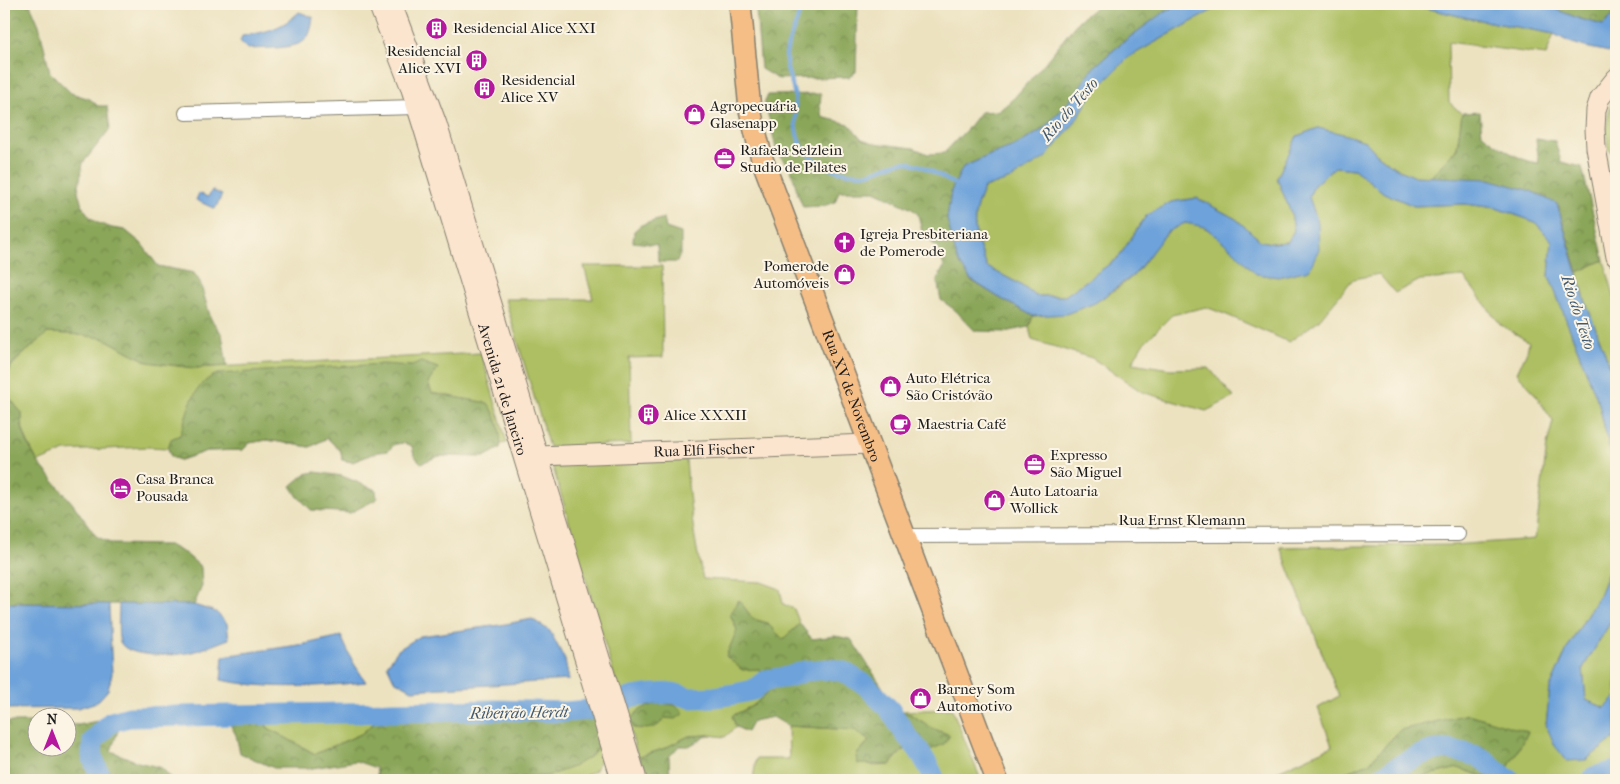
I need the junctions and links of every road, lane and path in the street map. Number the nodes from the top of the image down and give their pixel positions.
1 (378, 4) edge
2 (392, 4) edge
3 (740, 4) edge
4 (1613, 86) edge
5 (417, 107) junction
6 (186, 112) dead end
7 (1616, 257) edge
8 (870, 444) junction
9 (538, 456) junction
10 (1458, 534) dead end
11 (905, 536) junction
12 (604, 696) junction
13 (628, 779) edge
14 (997, 780) edge

1 - 5 main road, Avenida 21 de Janeiro
2 - 9 main road, Avenida 21 de Janeiro
3 - 8 main road, Rua XV de Novembro
4 - 7 main road
5 - 6 street
5 - 12 main road, Avenida 21 de Janeiro
8 - 9 main road, Rua Elfi Fischer
8 - 11 main road, Rua XV de Novembro
9 - 12 main road, Avenida 21 de Janeiro
10 - 11 street, Rua Ernst Klemann
11 - 14 main road, Rua XV de Novembro
12 - 13 main road, Avenida 21 de Janeiro

